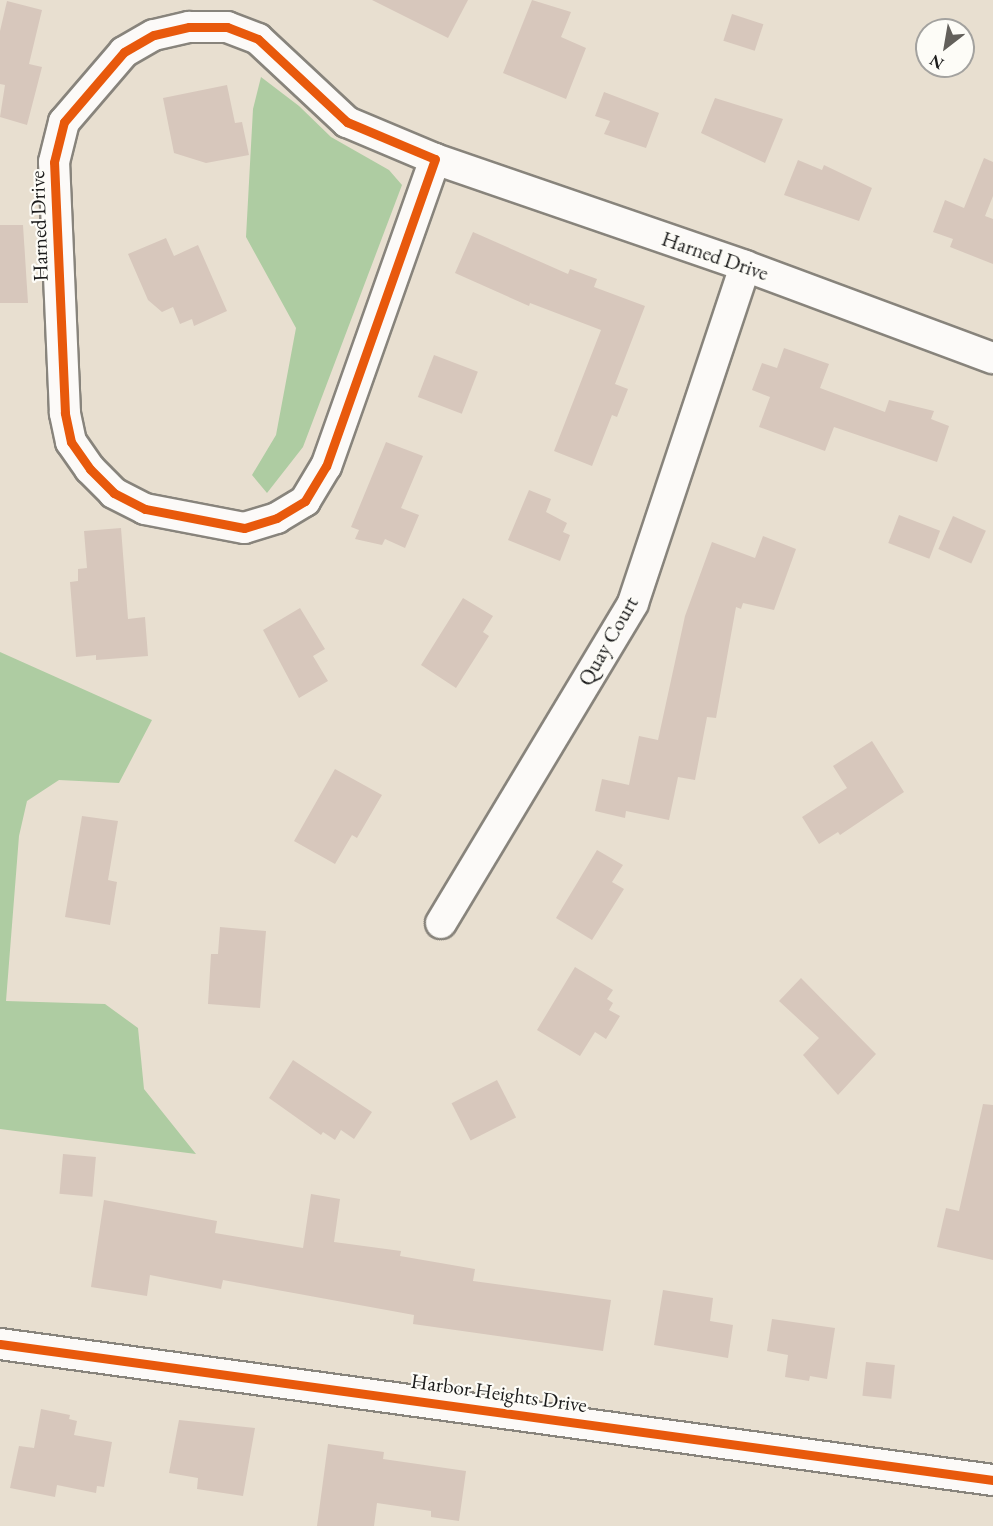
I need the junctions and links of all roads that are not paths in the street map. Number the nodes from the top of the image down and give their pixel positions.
1 (435, 159) junction
2 (745, 266) junction
3 (993, 358) edge
4 (441, 923) dead end
5 (0, 1344) edge
6 (993, 1480) edge

1 - 1 street, Harned Drive
1 - 2 street, Harned Drive
2 - 3 street, Harned Drive
2 - 4 street, Quay Court
5 - 6 street, Harbor Heights Drive

